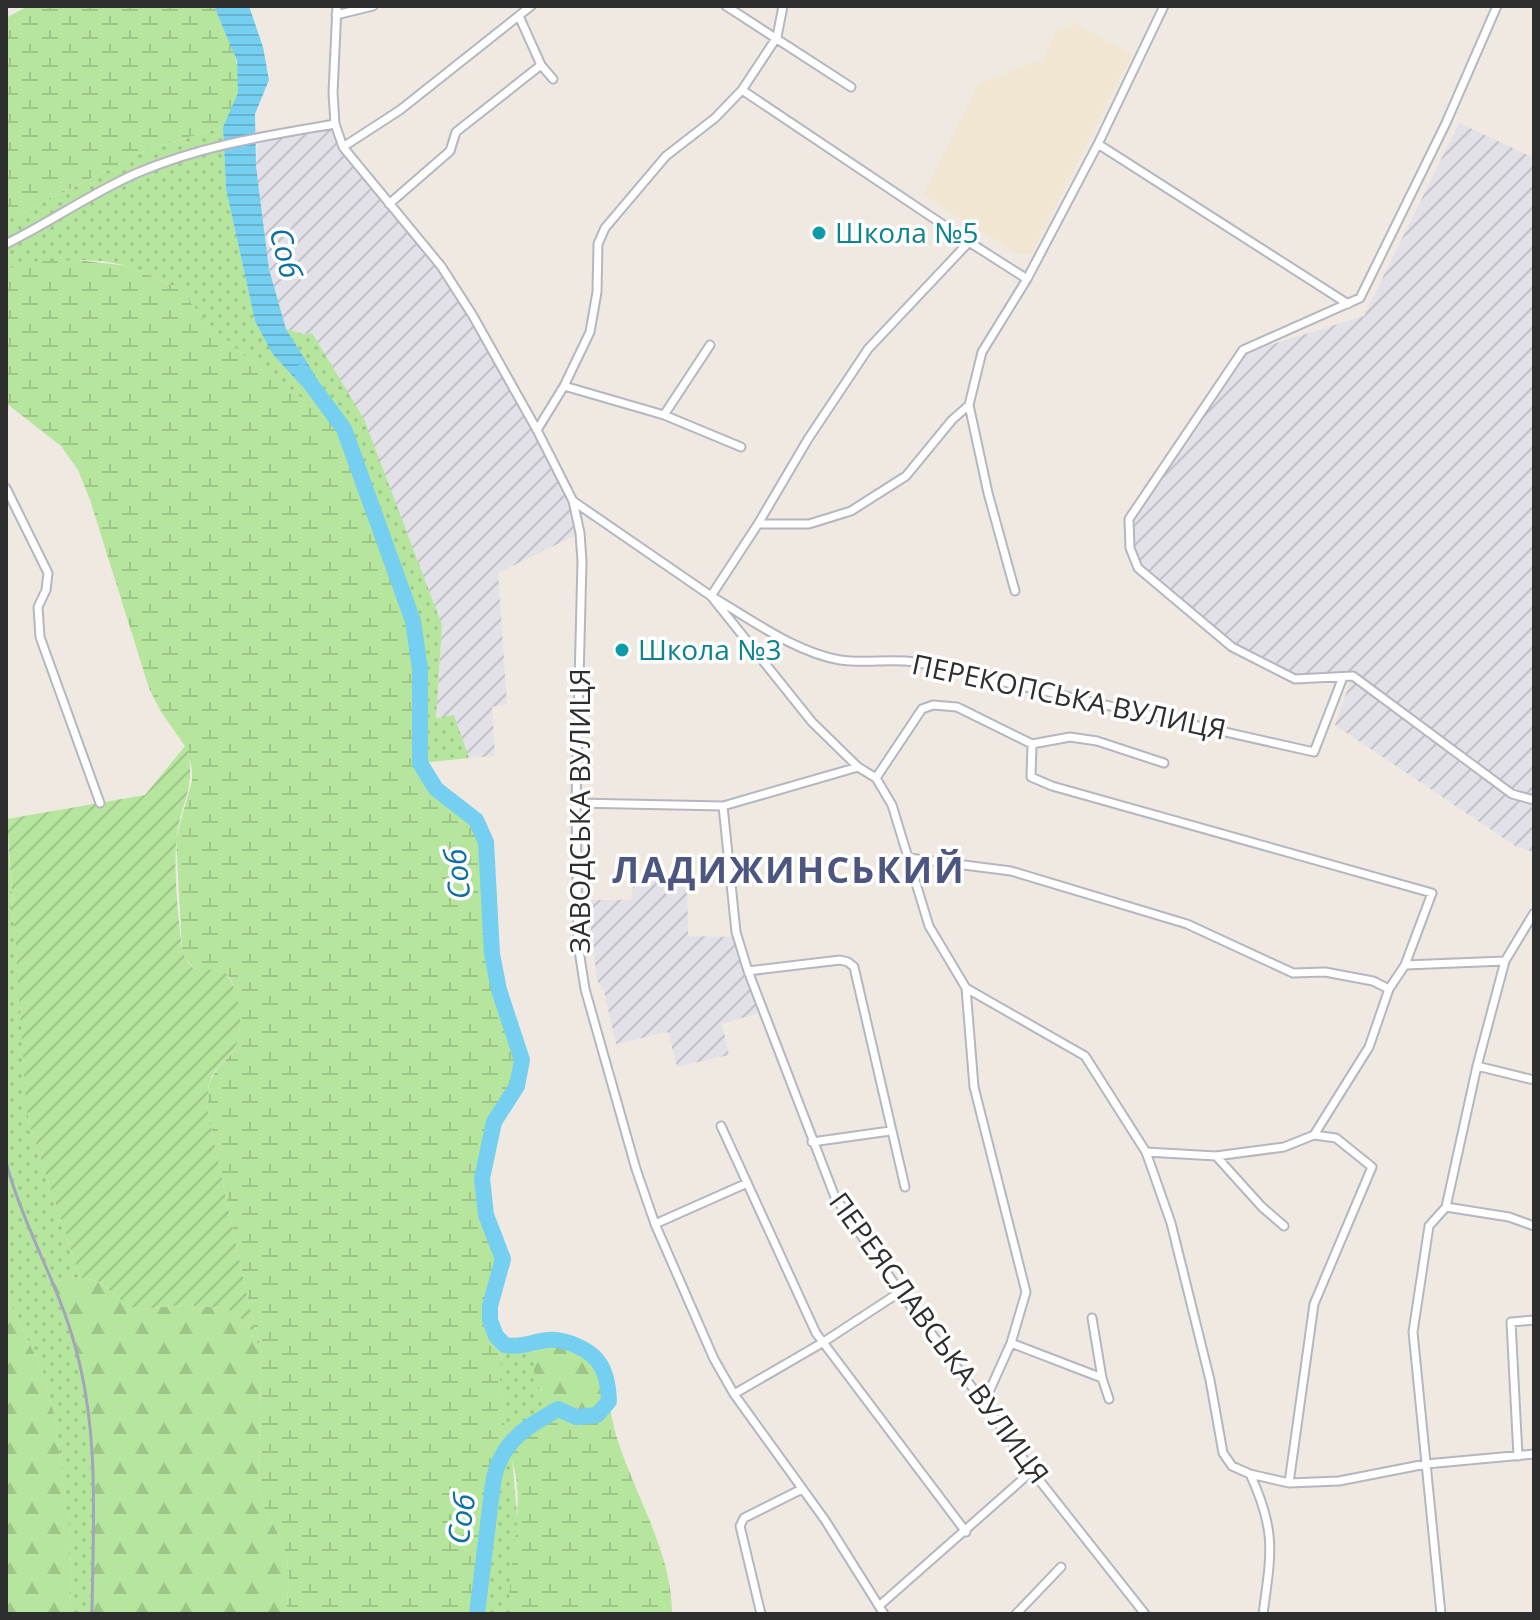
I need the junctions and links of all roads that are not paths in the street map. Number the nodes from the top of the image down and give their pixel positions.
1 (337, 6) edge
2 (373, 6) edge
3 (531, 6) edge
4 (726, 6) edge
5 (783, 6) edge
6 (1164, 6) edge
7 (1497, 6) edge
8 (336, 15) junction
9 (519, 16) junction
10 (777, 37) junction
11 (541, 65) junction
12 (553, 79) dead end
13 (851, 87) dead end
14 (742, 90) junction
15 (335, 124) junction
16 (1098, 144) junction
17 (343, 147) junction
18 (389, 204) junction
19 (969, 242) junction
20 (6, 244) edge
21 (1027, 279) junction
22 (1348, 304) junction
23 (710, 345) dead end
24 (564, 386) junction
25 (969, 405) junction
26 (664, 415) junction
27 (537, 430) junction
28 (741, 447) dead end
29 (6, 488) edge
30 (573, 501) junction
31 (758, 524) junction
32 (1015, 591) dead end
33 (711, 596) junction
34 (1343, 677) junction
35 (1032, 744) junction
36 (1164, 763) dead end
37 (858, 767) junction
38 (876, 778) junction
39 (1534, 800) edge
40 (100, 803) dead end
41 (576, 803) junction
42 (723, 806) junction
43 (909, 858) junction
44 (1534, 913) edge
45 (1505, 961) junction
46 (1405, 965) junction
47 (748, 971) junction
48 (966, 988) junction
49 (1389, 989) junction
50 (1477, 1066) junction
51 (1534, 1080) edge
52 (721, 1126) dead end
53 (890, 1131) junction
54 (1314, 1135) junction
55 (812, 1142) junction
56 (1146, 1152) junction
57 (1216, 1156) junction
58 (745, 1184) junction
59 (905, 1187) dead end
60 (1446, 1207) junction
61 (655, 1224) junction
62 (1284, 1226) dead end
63 (1534, 1226) edge
64 (900, 1292) junction
65 (1092, 1318) dead end
66 (1534, 1320) edge
67 (822, 1343) junction
68 (1011, 1343) junction
69 (1102, 1378) junction
70 (734, 1394) junction
71 (1109, 1399) dead end
72 (984, 1403) junction
73 (1534, 1454) edge
74 (1518, 1456) junction
75 (1426, 1464) junction
76 (1032, 1471) junction
77 (1250, 1474) junction
78 (1289, 1483) junction
79 (802, 1489) junction
80 (966, 1532) junction
81 (1061, 1567) dead end
82 (882, 1610) edge
83 (761, 1614) edge
84 (1016, 1614) edge
85 (1145, 1614) edge
86 (1263, 1614) edge
87 (1441, 1614) edge

1 - 8 street, ЗАВОДСЬКА ВУЛИЦЯ
2 - 8 street
3 - 9 street
4 - 10 street
5 - 10 street
6 - 16 street
7 - 22 street
8 - 15 street, ЗАВОДСЬКА ВУЛИЦЯ
9 - 11 street
9 - 17 street
10 - 13 street
10 - 14 street
11 - 12 street
11 - 18 street
14 - 19 street
14 - 24 street
15 - 17 street, ЗАВОДСЬКА ВУЛИЦЯ
15 - 20 street
16 - 21 street
16 - 22 street
17 - 18 street, ЗАВОДСЬКА ВУЛИЦЯ
18 - 27 street, ЗАВОДСЬКА ВУЛИЦЯ
19 - 21 street
19 - 31 street
21 - 25 street
22 - 34 street
23 - 26 street
24 - 26 street
24 - 27 street
25 - 31 street
25 - 32 street
26 - 28 street
27 - 30 street, ЗАВОДСЬКА ВУЛИЦЯ
29 - 40 street
30 - 33 street
30 - 41 street, ЗАВОДСЬКА ВУЛИЦЯ
31 - 33 street
33 - 34 street, ПЕРЕКОПСЬКА ВУЛИЦЯ
33 - 37 street
34 - 39 street
35 - 36 street
35 - 38 street
35 - 46 street
37 - 38 street
37 - 42 street
38 - 43 street
41 - 42 street
41 - 61 street, ЗАВОДСЬКА ВУЛИЦЯ
42 - 47 street, ПЕРЕЯСЛАВСЬКА ВУЛИЦЯ
43 - 48 street
43 - 49 street
44 - 45 street
45 - 46 street
45 - 50 street
46 - 49 street
47 - 53 street
47 - 55 street, ПЕРЕЯСЛАВСЬКА ВУЛИЦЯ
48 - 56 street
48 - 68 street
49 - 54 street
50 - 51 street
50 - 60 street
52 - 58 street
53 - 55 street
53 - 59 street
54 - 57 street
54 - 78 street
55 - 64 street, ПЕРЕЯСЛАВСЬКА ВУЛИЦЯ
56 - 57 street
56 - 77 street
57 - 62 street
58 - 61 street
58 - 67 street
60 - 63 street
60 - 75 street
61 - 70 street, ЗАВОДСЬКА ВУЛИЦЯ
64 - 67 street
64 - 72 street, ПЕРЕЯСЛАВСЬКА ВУЛИЦЯ
65 - 69 street
66 - 74 street
67 - 70 street
67 - 80 street
68 - 69 street
68 - 72 street
69 - 71 street
70 - 79 street, ЗАВОДСЬКА ВУЛИЦЯ
72 - 76 street, ПЕРЕЯСЛАВСЬКА ВУЛИЦЯ
73 - 74 street
74 - 75 street
75 - 78 street
75 - 87 street
76 - 80 street
76 - 85 street, ПЕРЕЯСЛАВСЬКА ВУЛИЦЯ
77 - 78 street
77 - 86 street
79 - 82 street, ЗАВОДСЬКА ВУЛИЦЯ
79 - 83 street
80 - 82 street
81 - 84 street

